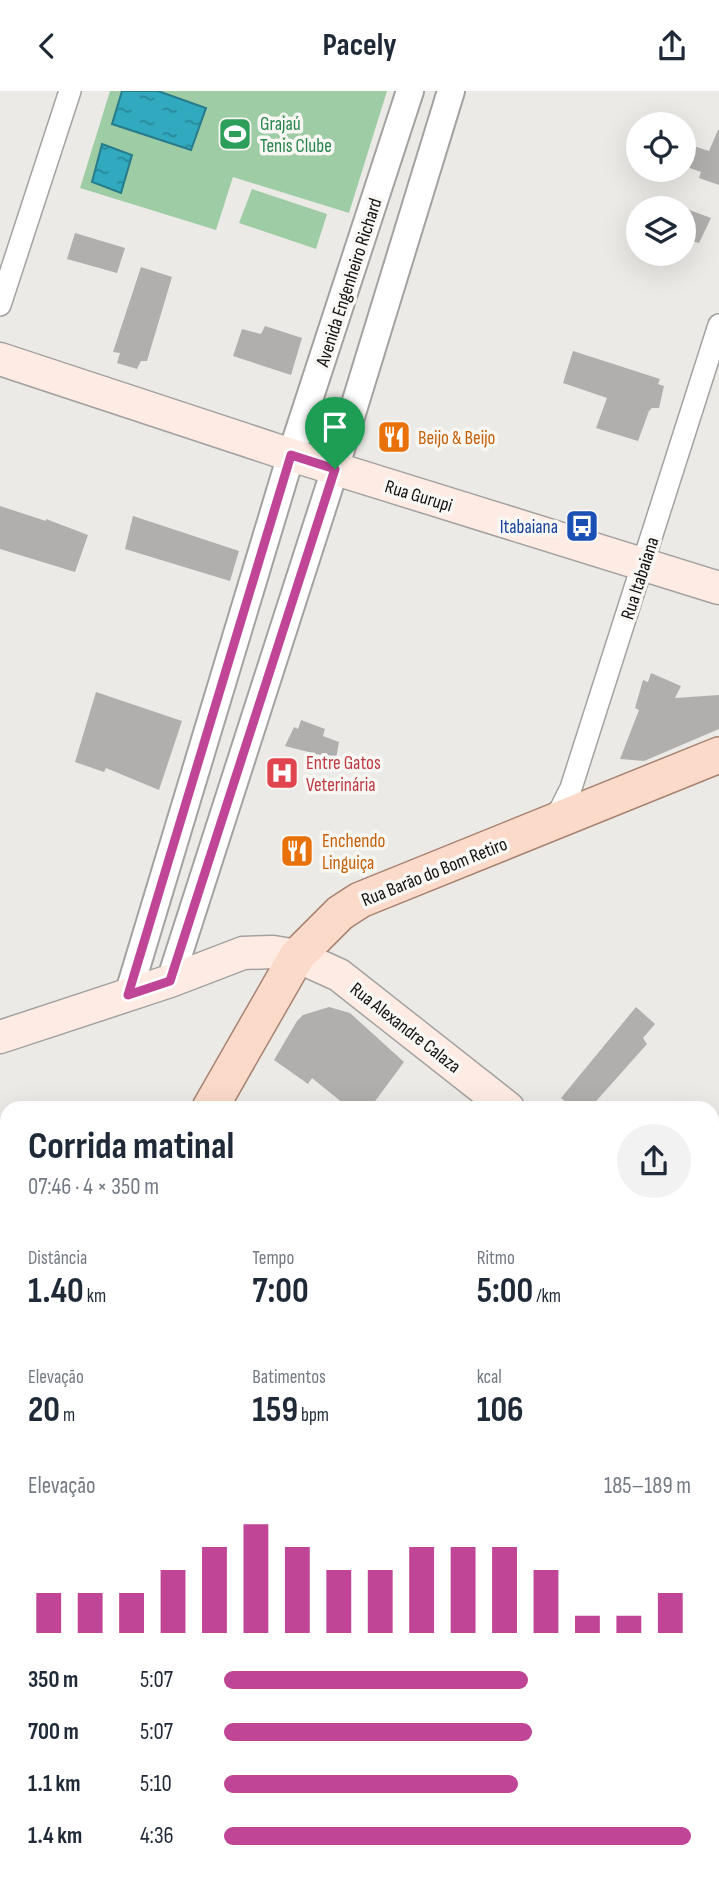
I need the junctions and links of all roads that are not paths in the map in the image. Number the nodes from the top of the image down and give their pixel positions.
1 (71, 91) edge
2 (410, 91) edge
3 (451, 91) edge
4 (0, 305) edge
5 (719, 324) edge
6 (0, 359) edge
7 (291, 455) junction
8 (335, 469) junction
9 (643, 564) junction
10 (719, 588) edge
11 (719, 755) edge
12 (546, 825) junction
13 (297, 956) junction
14 (170, 981) junction
15 (128, 995) junction
16 (0, 1037) edge
17 (214, 1101) edge
18 (499, 1101) edge

1 - 4 street
2 - 7 street, Avenida Engenheiro Richard
3 - 8 street
5 - 9 street, Rua Itabaiana
6 - 7 main road, Rua Gurupi
7 - 8 main road, Rua Gurupi
7 - 15 street, Avenida Engenheiro Richard
8 - 9 main road, Rua Gurupi
8 - 14 street
9 - 10 main road, Rua Gurupi
9 - 12 street, Rua Itabaiana
11 - 12 main road, Rua Barão do Bom Retiro
12 - 13 main road, Rua Barão do Bom Retiro
13 - 14 main road
13 - 17 main road, Rua Barão do Bom Retiro
13 - 18 main road, Rua Alexandre Calaza
14 - 15 main road
15 - 16 main road

